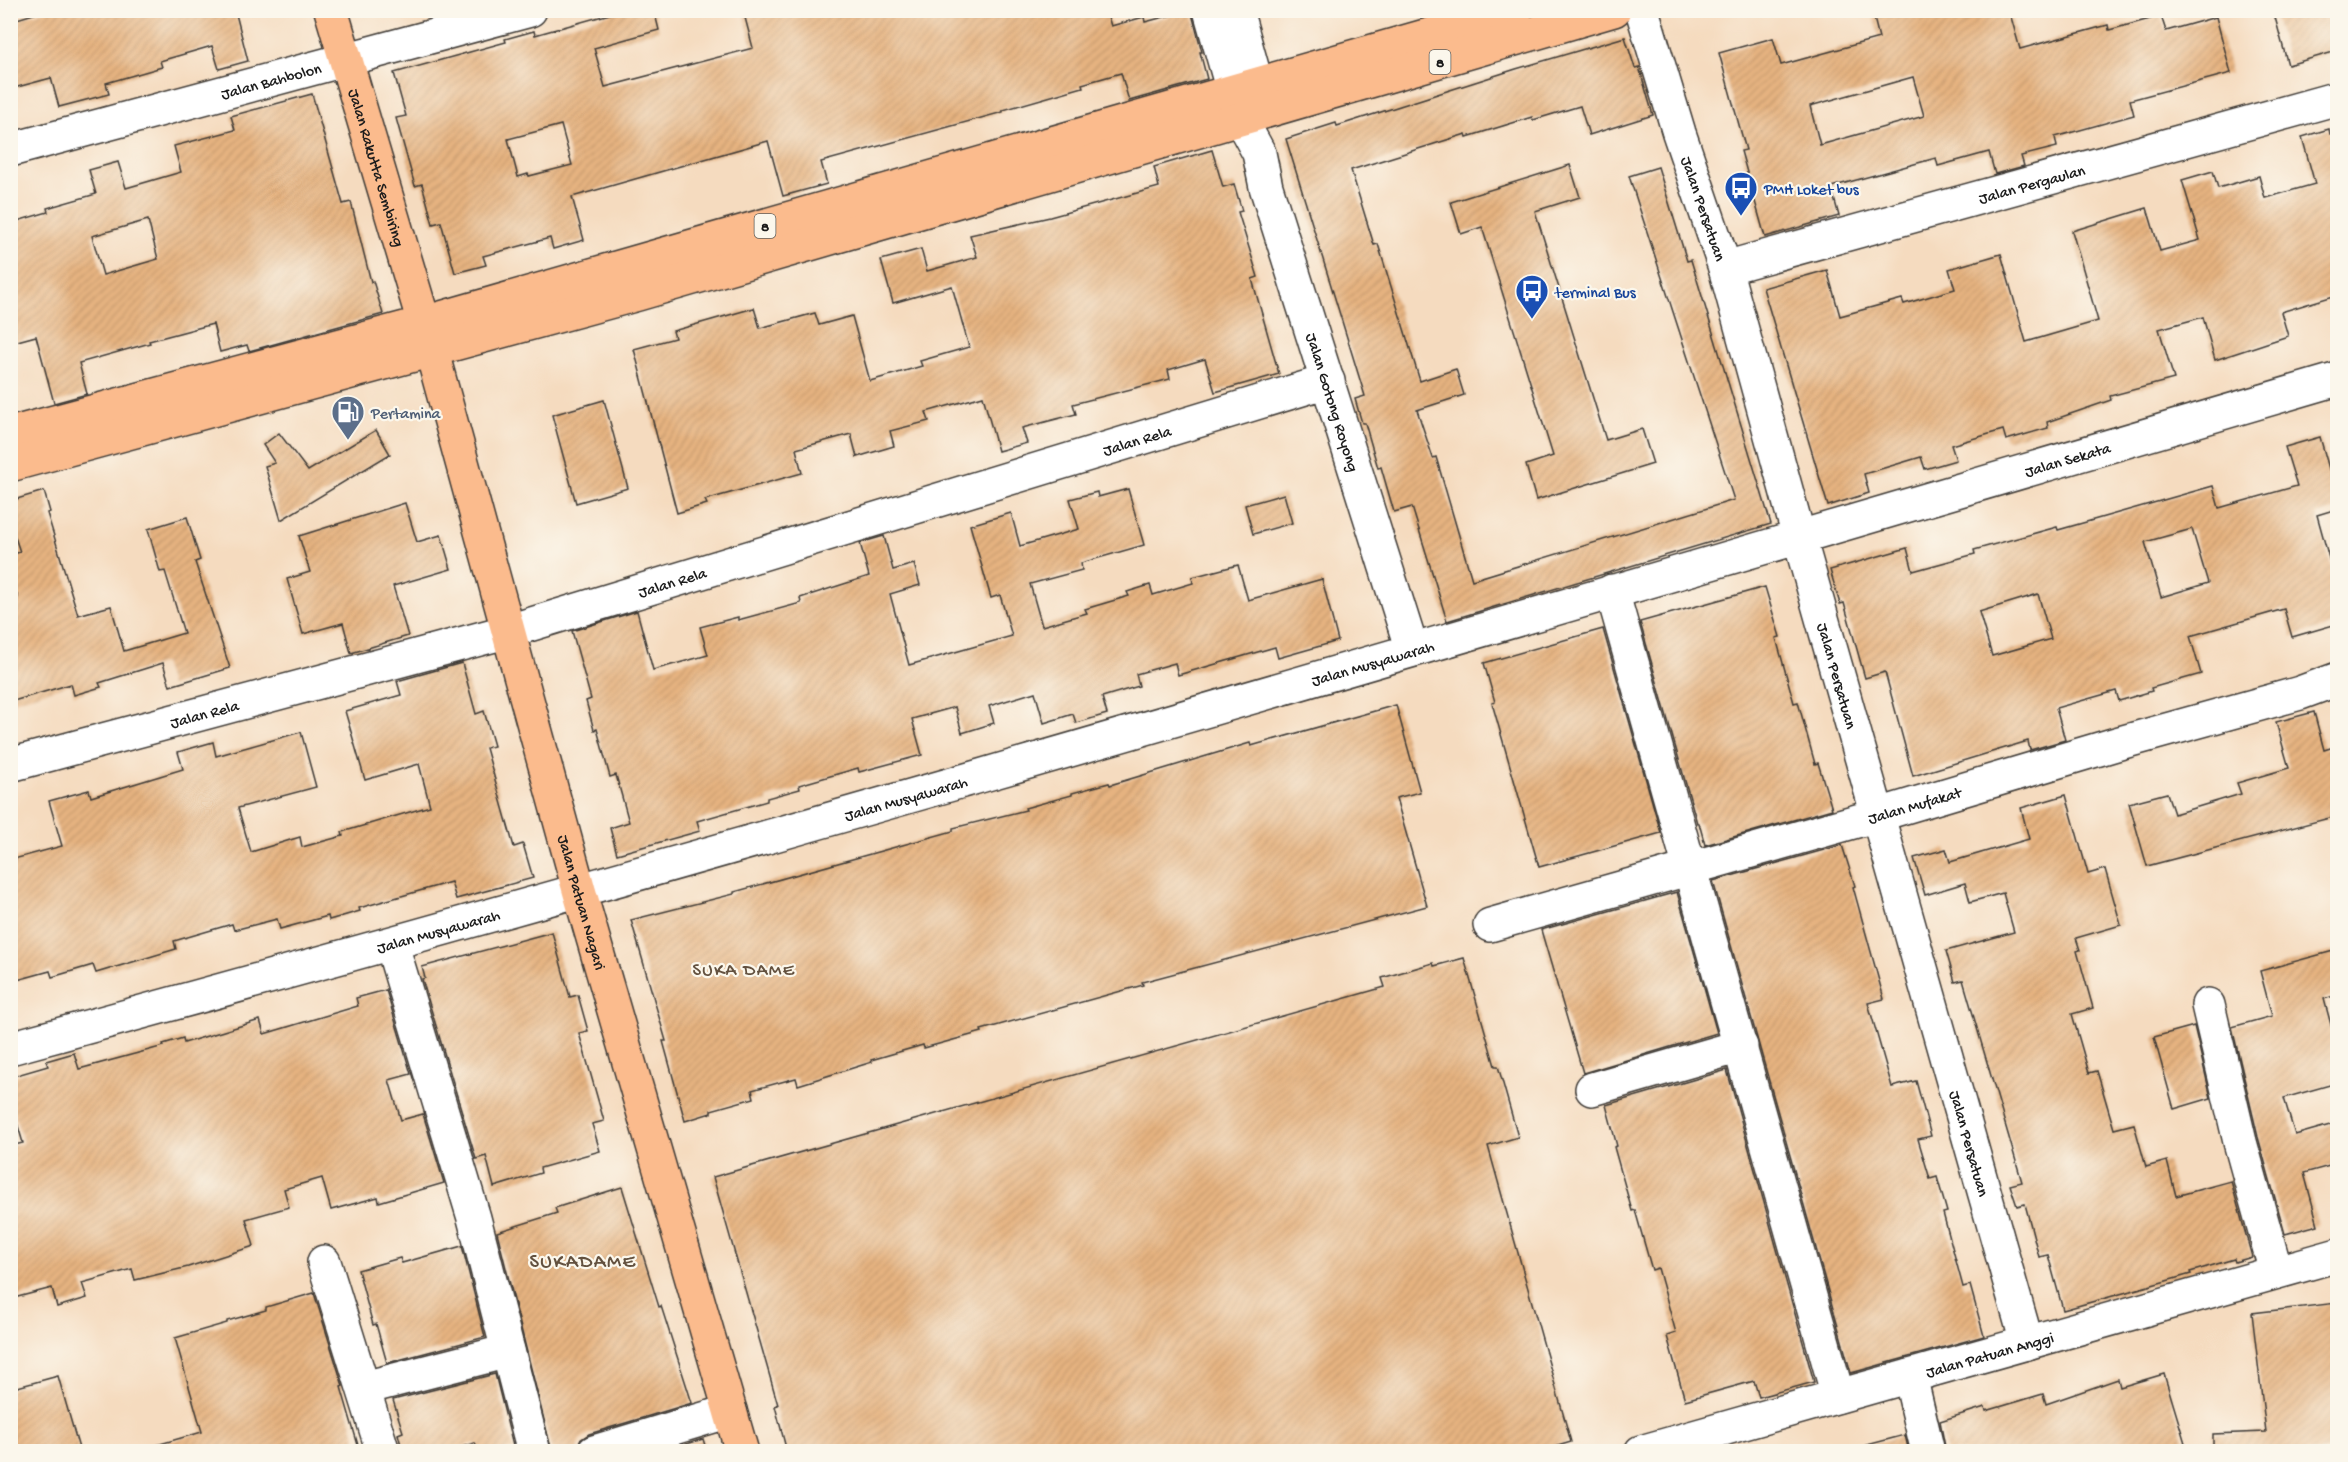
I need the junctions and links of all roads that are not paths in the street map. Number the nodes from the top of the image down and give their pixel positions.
1 (331, 10) edge
2 (530, 10) edge
3 (1210, 10) edge
4 (1236, 10) edge
5 (1516, 10) edge
6 (1614, 10) edge
7 (1642, 10) edge
8 (345, 61) junction
9 (2337, 98) edge
10 (1249, 103) junction
11 (10, 150) edge
12 (1725, 268) junction
13 (428, 337) junction
14 (2337, 379) edge
15 (1328, 381) junction
16 (10, 434) edge
17 (10, 465) edge
18 (1798, 537) junction
19 (1612, 591) junction
20 (508, 631) junction
21 (1412, 650) junction
22 (2337, 679) edge
23 (10, 765) edge
24 (1878, 815) junction
25 (1689, 869) junction
26 (579, 890) junction
27 (1490, 925) dead end
28 (392, 945) junction
29 (2208, 1005) dead end
30 (1741, 1046) junction
31 (10, 1048) edge
32 (1592, 1089) dead end
33 (2337, 1255) edge
34 (324, 1262) dead end
35 (2276, 1272) junction
36 (2027, 1342) junction
37 (508, 1350) junction
38 (1910, 1376) junction
39 (364, 1388) junction
40 (1838, 1396) junction
41 (730, 1411) junction
42 (383, 1452) edge
43 (534, 1452) edge
44 (594, 1452) edge
45 (742, 1452) edge
46 (1641, 1452) edge
47 (1928, 1452) edge

1 - 8 main road, Jalan Rakutta Sembiring
2 - 8 street, Jalan Bahbolon
3 - 10 street
4 - 10 street
5 - 10 main road, 8
6 - 10 main road, 8
7 - 12 street, Jalan Persatuan
8 - 11 street, Jalan Bahbolon
8 - 13 main road, Jalan Rakutta Sembiring
9 - 12 street, Jalan Pergaulan
10 - 13 main road, 8
10 - 15 street, Jalan Gotong Royong
12 - 18 street, Jalan Persatuan
13 - 16 main road, 8
13 - 17 main road, 8
13 - 20 main road, Jalan Patuan Nagari
14 - 18 street, Jalan Sekata
15 - 20 street, Jalan Rela
15 - 21 street, Jalan Gotong Royong
18 - 19 street, Jalan Musyawarah
18 - 24 street, Jalan Persatuan
19 - 21 street, Jalan Musyawarah
19 - 25 street
20 - 23 street, Jalan Rela
20 - 26 main road, Jalan Patuan Nagari
21 - 26 street, Jalan Musyawarah
22 - 24 street, Jalan Mufakat
24 - 25 street, Jalan Mufakat
24 - 36 street, Jalan Persatuan
25 - 27 street, Jalan Mufakat
25 - 30 street
26 - 28 street, Jalan Musyawarah
26 - 41 main road, Jalan Patuan Nagari
28 - 31 street, Jalan Musyawarah
28 - 37 street
29 - 35 street
30 - 32 street
30 - 40 street
33 - 35 street, Jalan Patuan Anggi
34 - 39 street
35 - 36 street, Jalan Patuan Anggi
36 - 38 street, Jalan Patuan Anggi
37 - 39 street
37 - 43 street
38 - 40 street, Jalan Patuan Anggi
38 - 47 street
39 - 42 street
40 - 46 street, Jalan Patuan Anggi
41 - 44 street
41 - 45 main road, Jalan Patuan Nagari

